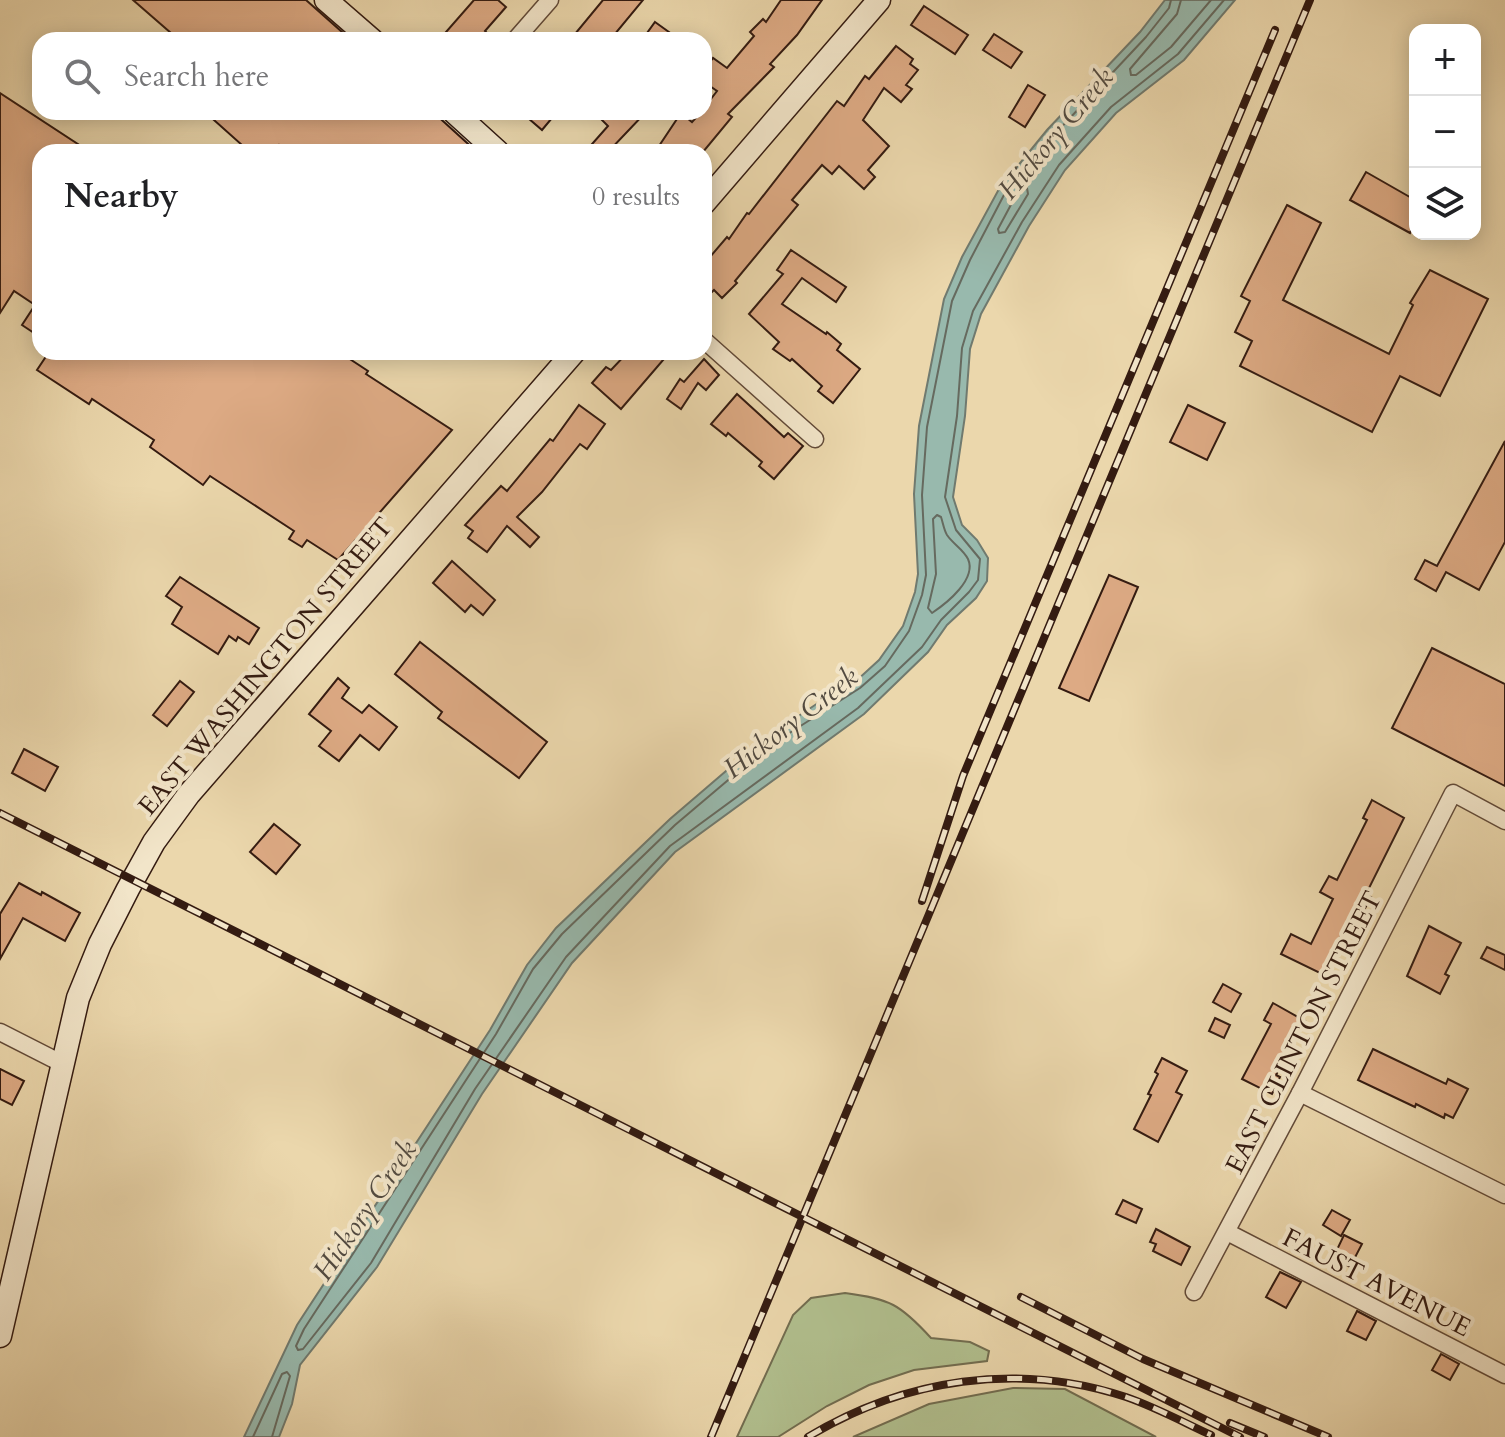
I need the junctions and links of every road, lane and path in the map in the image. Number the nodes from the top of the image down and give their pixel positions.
1 (326, 0) edge
2 (550, 0) edge
3 (879, 0) edge
4 (363, 32) edge
5 (522, 32) edge
6 (463, 120) edge
7 (489, 144) edge
8 (712, 194) edge
9 (712, 347) edge
10 (567, 360) edge
11 (815, 439) dead end
12 (1505, 821) edge
13 (0, 1032) edge
14 (61, 1063) junction
15 (1300, 1093) junction
16 (1505, 1195) edge
17 (1227, 1232) junction
18 (1194, 1292) dead end
19 (1, 1330) edge
20 (1505, 1375) edge

1 - 4 street
2 - 5 street
3 - 8 street
6 - 7 street
9 - 11 street
10 - 14 street, EAST WASHINGTON STREET
12 - 15 street, EAST CLINTON STREET
13 - 14 street
14 - 19 street, EAST WASHINGTON STREET
15 - 16 street
15 - 17 street, EAST CLINTON STREET
17 - 18 street, EAST CLINTON STREET
17 - 20 street, FAUST AVENUE

